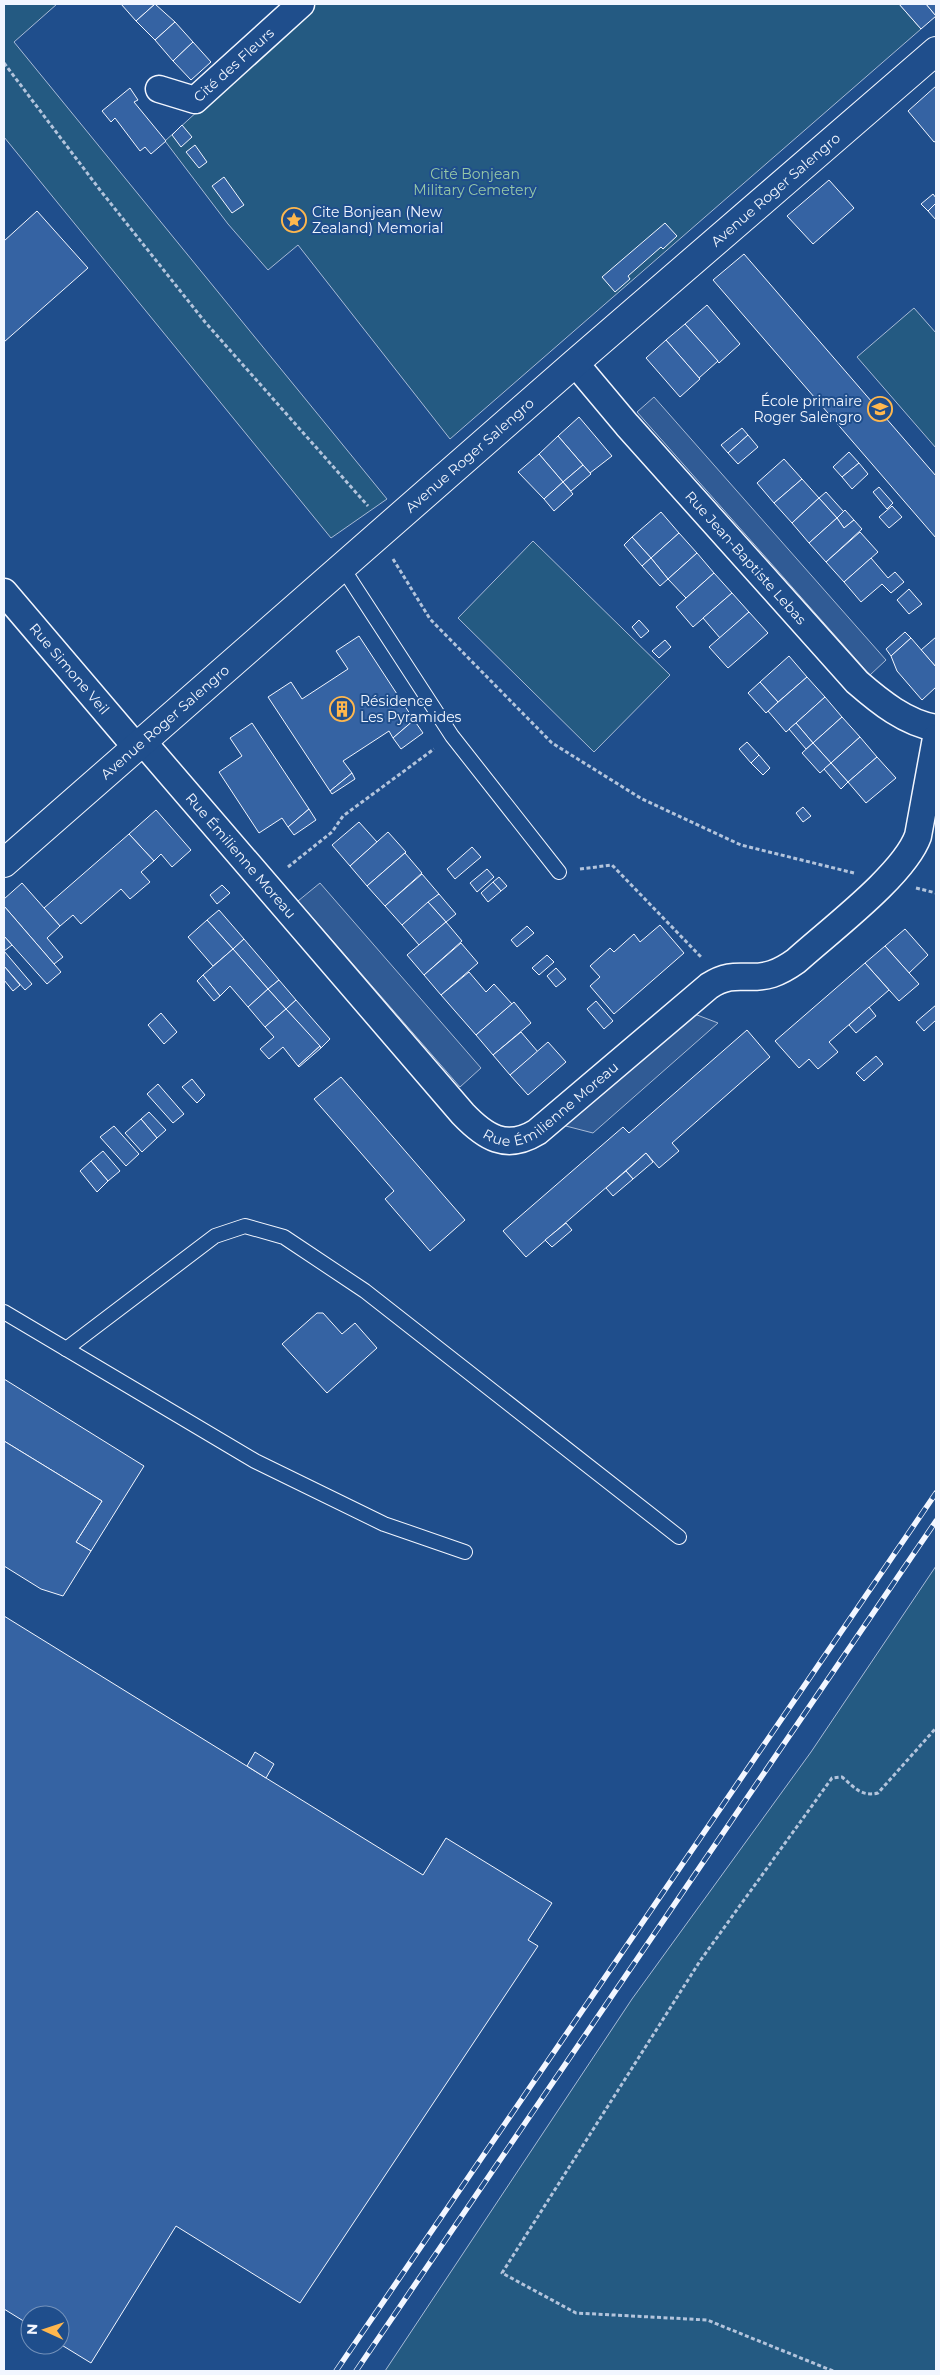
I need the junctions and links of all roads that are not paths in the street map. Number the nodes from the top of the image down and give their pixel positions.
1 (301, 4) edge
2 (936, 51) edge
3 (159, 89) dead end
4 (575, 362) junction
5 (342, 567) junction
6 (4, 592) edge
7 (936, 728) edge
8 (936, 738) edge
9 (139, 744) junction
10 (4, 863) edge
11 (559, 872) road end
12 (4, 1312) edge
13 (66, 1349) junction
14 (679, 1537) dead end
15 (465, 1552) dead end

1 - 3 street, Cité des Fleurs
2 - 4 street, Avenue Roger Salengro
4 - 5 street, Avenue Roger Salengro
4 - 7 street, Rue Jean-Baptiste Lebas
5 - 9 street, Avenue Roger Salengro
5 - 11 lane
6 - 9 street, Rue Simone Veil
8 - 9 street, Rue Émilienne Moreau
9 - 10 street, Avenue Roger Salengro
12 - 13 lane
13 - 14 lane
13 - 15 lane

